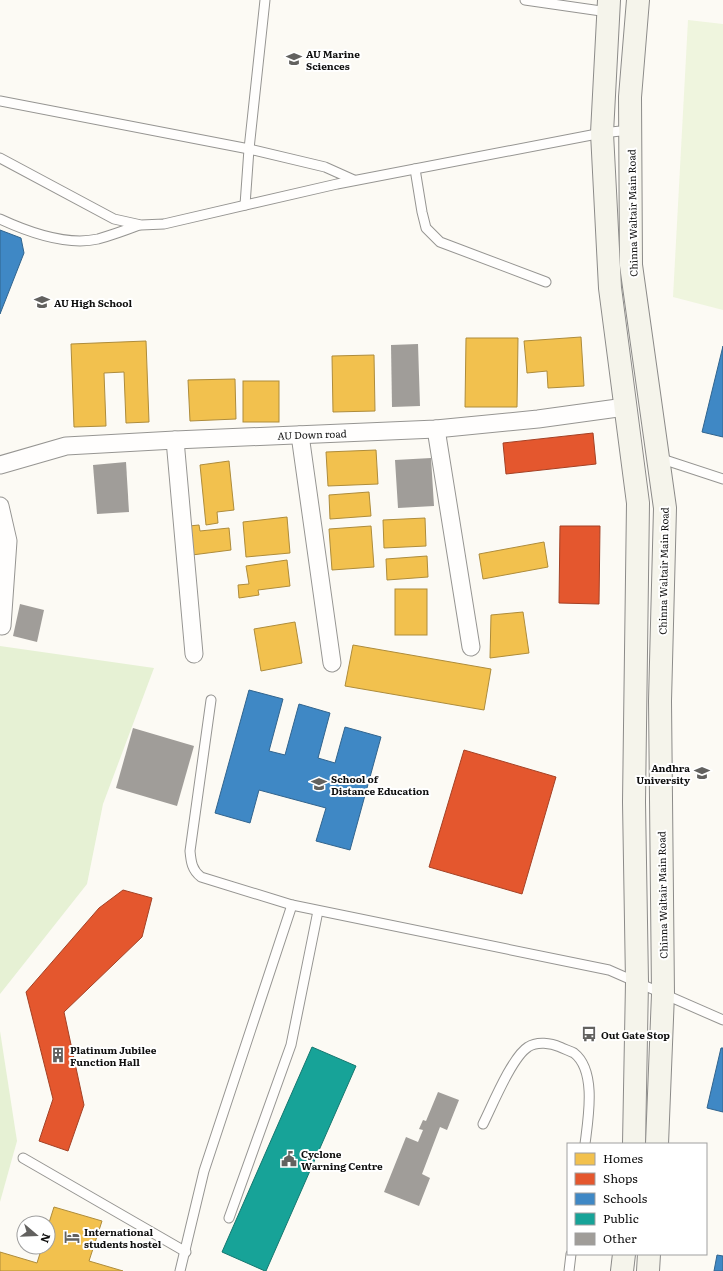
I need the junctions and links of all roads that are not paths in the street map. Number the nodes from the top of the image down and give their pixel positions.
1 (265, 0) edge
2 (525, 0) edge
3 (638, 0) edge
4 (609, 6) edge
5 (0, 101) edge
6 (630, 130) junction
7 (602, 132) junction
8 (249, 149) junction
9 (0, 158) edge
10 (415, 169) junction
11 (354, 180) junction
12 (245, 205) junction
13 (0, 219) edge
14 (141, 225) junction
15 (546, 282) dead end
16 (625, 406) junction
17 (436, 429) junction
18 (300, 434) junction
19 (175, 440) junction
20 (659, 458) junction
21 (0, 466) edge
22 (723, 479) edge
23 (0, 506) edge
24 (2, 626) dead end
25 (472, 647) dead end
26 (194, 654) dead end
27 (332, 663) dead end
28 (211, 700) dead end
29 (292, 905) junction
30 (318, 911) junction
31 (637, 982) junction
32 (663, 994) junction
33 (723, 1020) edge
34 (483, 1124) dead end
35 (584, 1143) edge
36 (634, 1143) edge
37 (657, 1143) edge
38 (23, 1158) dead end
39 (229, 1218) dead end
40 (186, 1252) junction
41 (571, 1255) edge
42 (624, 1255) edge
43 (649, 1255) edge
44 (180, 1271) edge
45 (569, 1271) edge
46 (622, 1271) edge
47 (648, 1271) edge

1 - 8 lane
2 - 4 lane
3 - 6 street, Chinna Waltair Main Road
4 - 7 street
5 - 8 lane
6 - 7 lane
6 - 20 street, Chinna Waltair Main Road
7 - 10 lane
7 - 16 street
8 - 11 lane
8 - 12 lane
9 - 14 lane
10 - 11 lane
10 - 15 lane
11 - 12 lane
12 - 14 lane
13 - 14 lane
16 - 17 street, AU Down road
16 - 31 street
17 - 18 street, AU Down road
17 - 25 street
18 - 19 street, AU Down road
18 - 27 street
19 - 21 street, AU Down road
19 - 26 street
20 - 22 lane
20 - 32 street, Chinna Waltair Main Road
23 - 24 street
28 - 29 lane
29 - 30 lane
29 - 40 lane
30 - 31 lane
30 - 39 lane
31 - 32 lane
31 - 36 street
32 - 33 lane
32 - 37 street, Chinna Waltair Main Road
34 - 35 lane
38 - 40 lane
40 - 44 lane
41 - 45 lane
42 - 46 street
43 - 47 street

